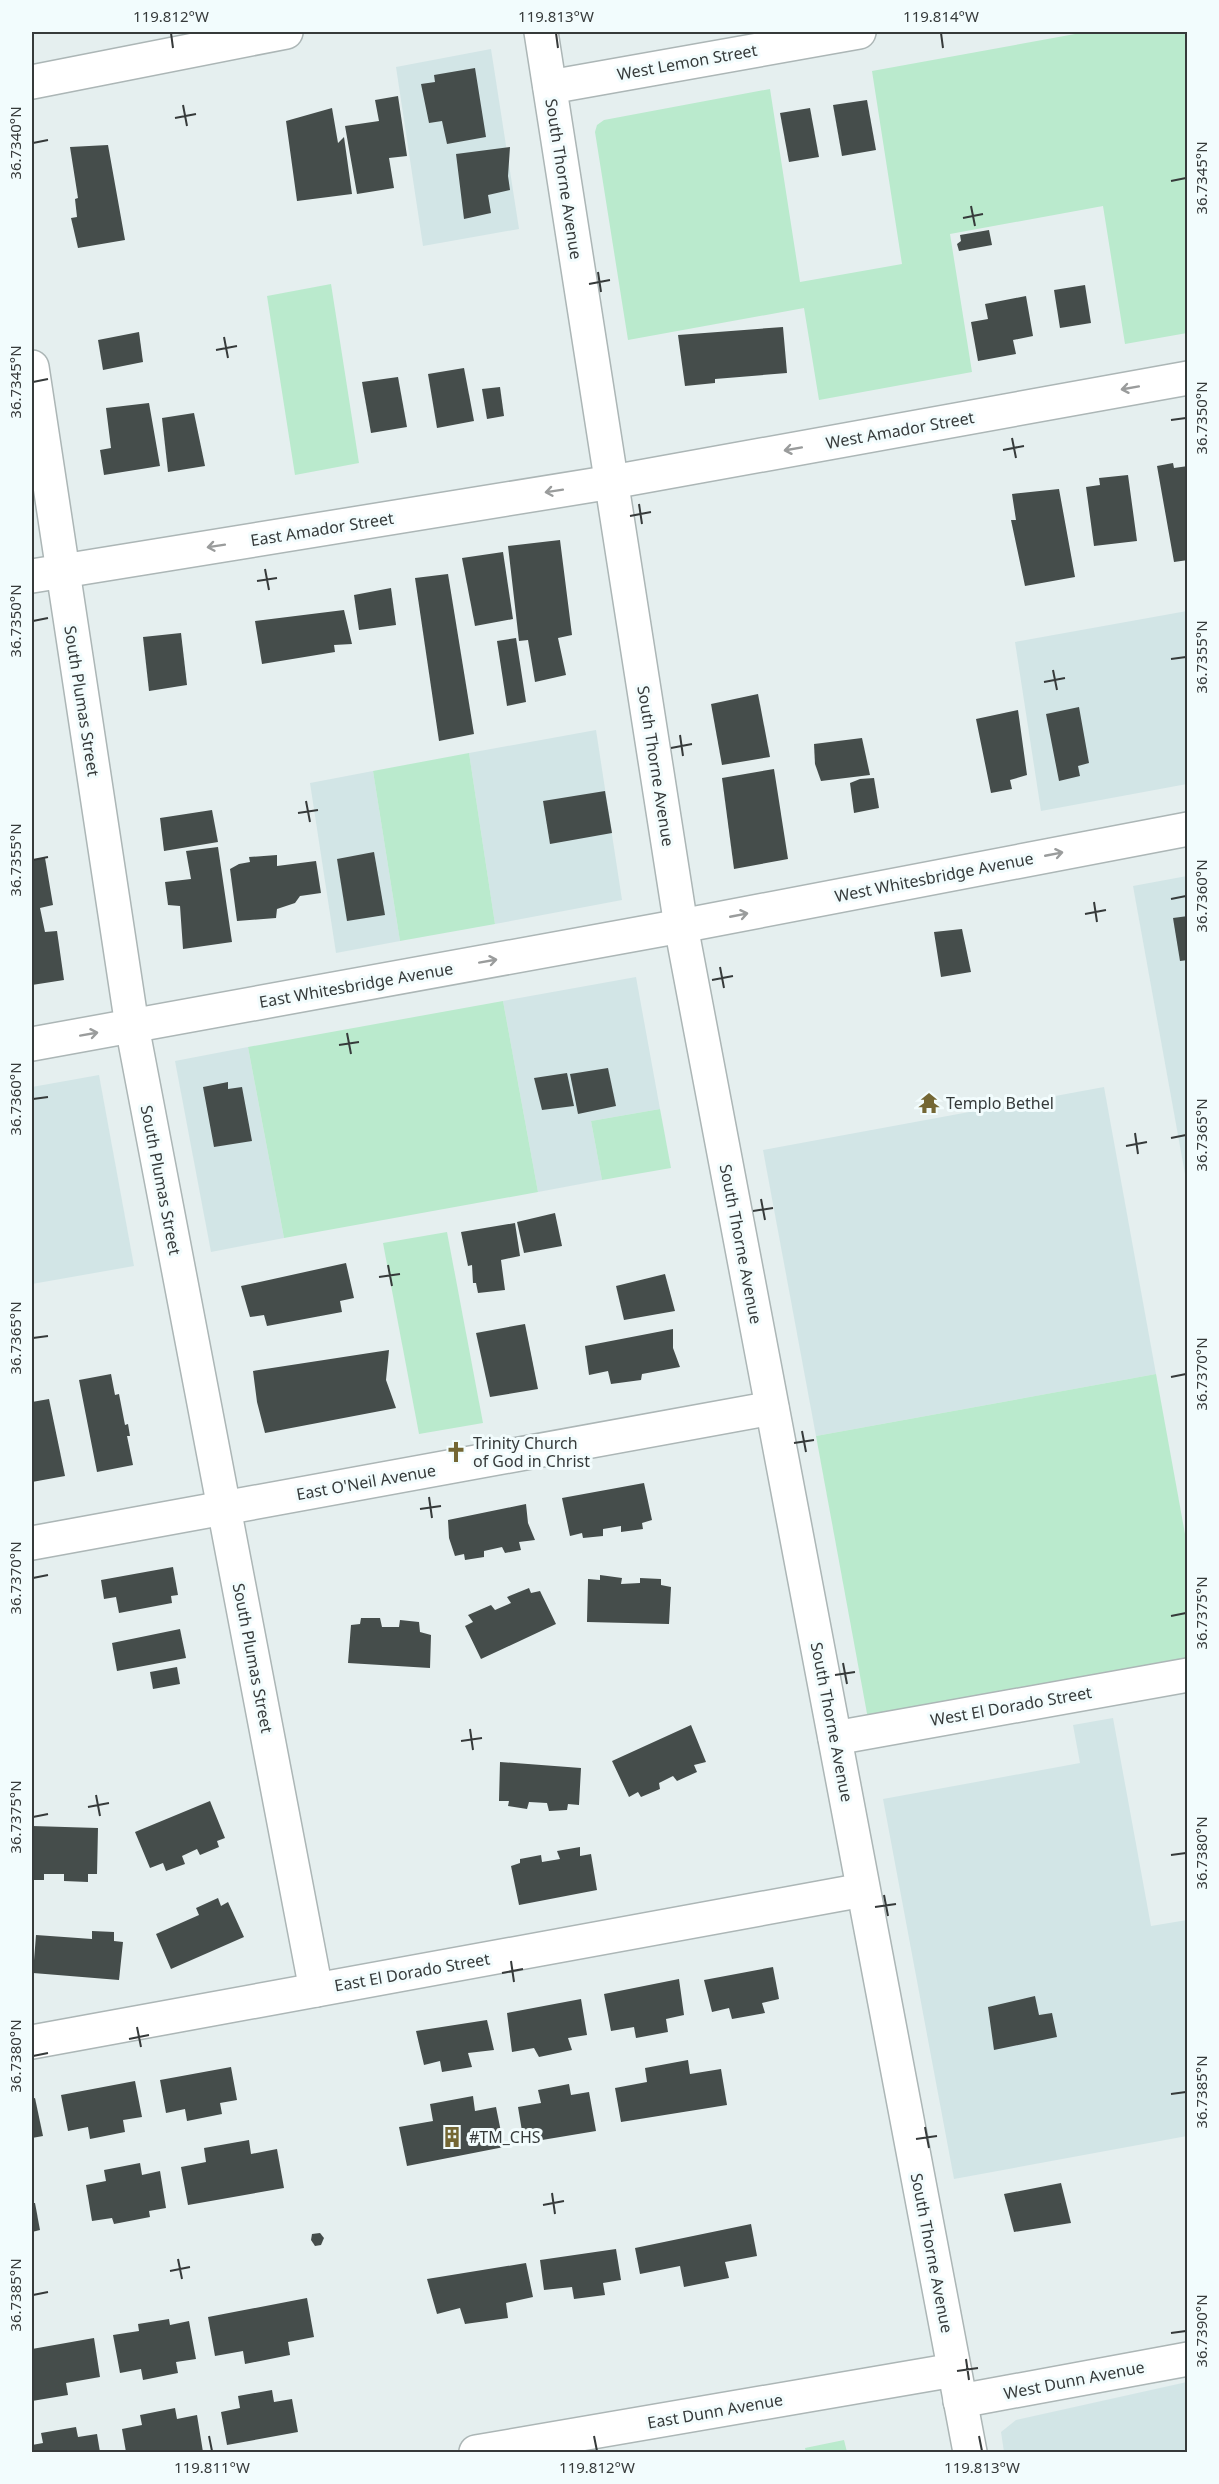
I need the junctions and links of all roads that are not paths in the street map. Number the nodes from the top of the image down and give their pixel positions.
1 (286, 32) edge
2 (541, 32) edge
3 (859, 32) edge
4 (32, 82) edge
5 (550, 87) junction
6 (32, 367) edge
7 (1188, 378) edge
8 (612, 482) junction
9 (47, 573) edge
10 (1188, 829) edge
11 (681, 926) junction
12 (132, 1026) junction
13 (32, 1044) edge
14 (772, 1408) junction
15 (224, 1508) junction
16 (32, 1543) edge
17 (1188, 1675) edge
18 (835, 1738) junction
19 (863, 1890) junction
20 (316, 1990) junction
21 (32, 2042) edge
22 (1188, 2359) edge
23 (954, 2370) junction
24 (960, 2401) junction
25 (476, 2452) edge
26 (970, 2452) edge

1 - 4 street
2 - 5 street, South Thorne Avenue
3 - 5 street, West Lemon Street
5 - 8 street, South Thorne Avenue
6 - 9 street, South Plumas Street
7 -> 8 street, West Amador Street
8 -> 9 street, East Amador Street
8 - 11 street, South Thorne Avenue
9 - 12 street, South Plumas Street
11 -> 10 street, West Whitesbridge Avenue
12 -> 11 street, East Whitesbridge Avenue
11 - 14 street, South Thorne Avenue
13 -> 12 street, East Whitesbridge Avenue
12 - 15 street, South Plumas Street
14 - 15 street, East O'Neil Avenue
14 - 18 street, South Thorne Avenue
15 - 16 street, East O'Neil Avenue
15 - 20 street, South Plumas Street
17 - 18 street, West El Dorado Street
18 - 19 street, South Thorne Avenue
19 - 20 street, East El Dorado Street
19 - 23 street, South Thorne Avenue
20 - 21 street, East El Dorado Street
22 - 24 street, West Dunn Avenue
23 - 24 street, South Thorne Avenue
23 - 25 street, East Dunn Avenue
24 - 26 street, South Thorne Avenue

